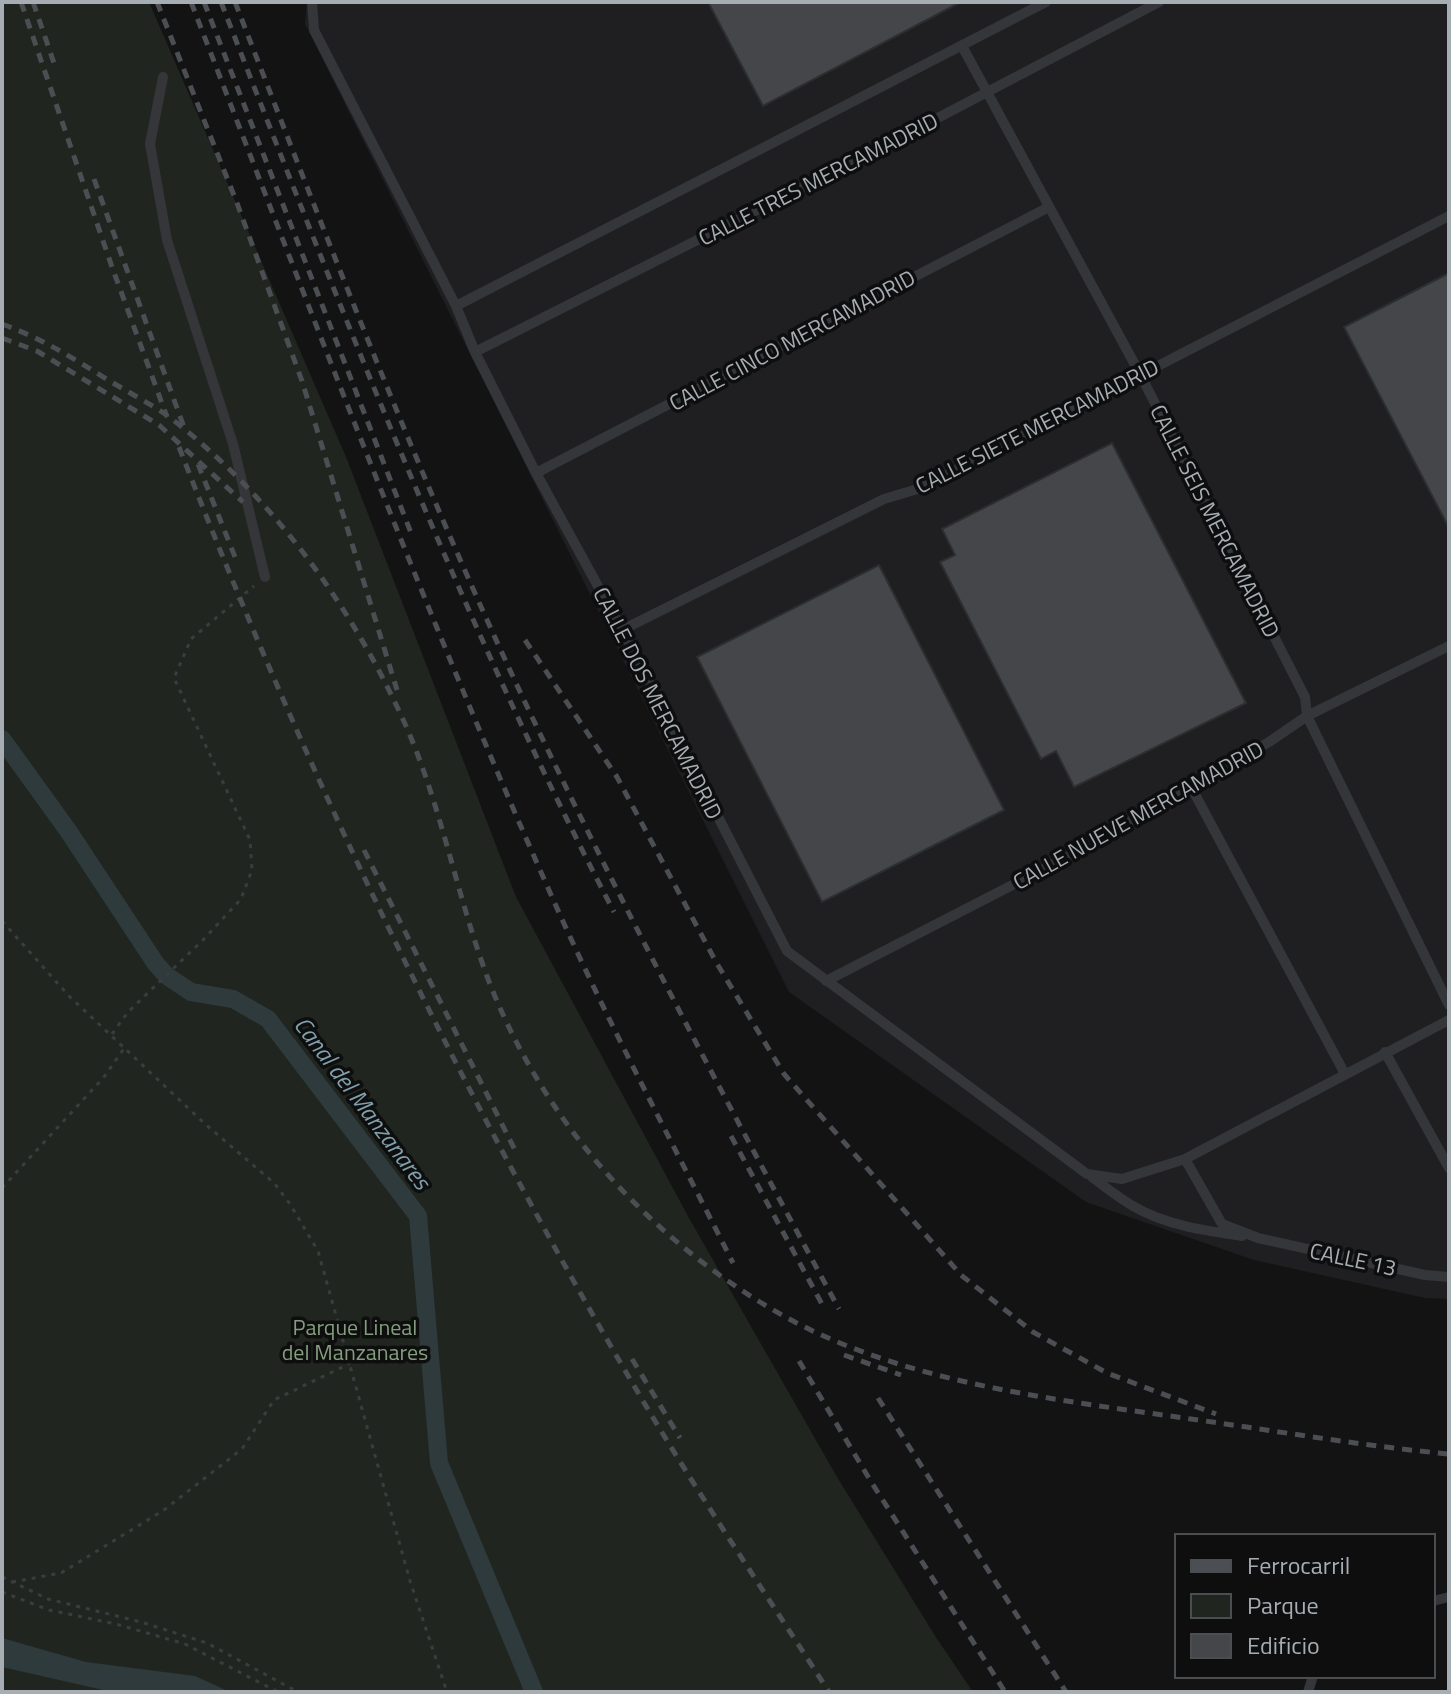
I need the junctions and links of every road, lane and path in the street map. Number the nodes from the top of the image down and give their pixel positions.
1 (312, 2) edge
2 (1046, 2) edge
3 (1159, 2) edge
4 (962, 46) junction
5 (163, 77) dead end
6 (987, 91) junction
7 (1049, 207) junction
8 (1449, 216) edge
9 (456, 306) junction
10 (475, 352) junction
11 (1140, 374) junction
12 (536, 473) junction
13 (265, 577) joint
14 (622, 630) junction
15 (1449, 646) edge
16 (1307, 716) junction
17 (1190, 785) junction
18 (2, 921) edge
19 (826, 981) junction
20 (1449, 1005) edge
21 (1449, 1020) edge
22 (112, 1034) junction
23 (125, 1047) junction
24 (1385, 1052) junction
25 (1345, 1074) junction
26 (1185, 1159) junction
27 (1449, 1168) edge
28 (1087, 1174) junction
29 (2, 1188) edge
30 (1258, 1238) junction
31 (1449, 1277) edge
32 (349, 1364) junction
33 (2, 1577) edge
34 (12, 1582) junction
35 (2, 1592) edge
36 (278, 1692) edge
37 (298, 1692) edge
38 (447, 1692) edge

1 - 9 lane, CALLE DOS MERCAMADRID
2 - 4 lane
3 - 6 lane, CALLE TRES MERCAMADRID
4 - 6 lane, CALLE SEIS MERCAMADRID
4 - 9 lane
5 - 13 lane
6 - 7 lane, CALLE SEIS MERCAMADRID
6 - 10 lane, CALLE TRES MERCAMADRID
7 - 11 lane, CALLE SEIS MERCAMADRID
7 - 12 lane, CALLE CINCO MERCAMADRID
8 - 11 lane, CALLE SIETE MERCAMADRID
9 - 10 lane, CALLE DOS MERCAMADRID
10 - 12 lane, CALLE DOS MERCAMADRID
11 - 14 lane, CALLE SIETE MERCAMADRID
11 - 16 lane, CALLE SEIS MERCAMADRID
12 - 14 lane, CALLE DOS MERCAMADRID
13 - 22 path
14 - 19 lane, CALLE DOS MERCAMADRID
15 - 16 lane, CALLE NUEVE MERCAMADRID
16 - 17 lane, CALLE NUEVE MERCAMADRID
16 - 20 lane, CALLE SEIS MERCAMADRID
17 - 19 lane, CALLE NUEVE MERCAMADRID
17 - 25 lane
18 - 22 path
19 - 28 lane, CALLE DOS MERCAMADRID
21 - 24 lane
22 - 23 path
23 - 29 path
23 - 32 path
24 - 25 lane
24 - 27 lane
25 - 26 lane
26 - 28 lane
26 - 30 lane, CALLE 13
28 - 30 lane, CALLE 13
30 - 31 lane, CALLE 13
32 - 34 path
32 - 38 path
33 - 34 path
34 - 37 path
35 - 36 path

